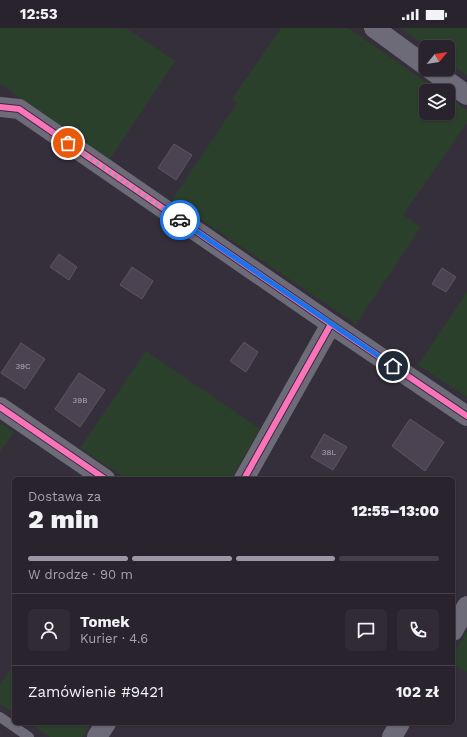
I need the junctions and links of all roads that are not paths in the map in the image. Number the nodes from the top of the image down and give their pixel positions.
1 (374, 28) edge
2 (419, 61) edge
3 (440, 76) edge
4 (467, 95) edge
5 (0, 107) edge
6 (331, 324) junction
7 (0, 407) edge
8 (467, 416) edge
9 (102, 477) edge
10 (245, 477) edge
11 (467, 606) edge
12 (455, 627) edge
13 (0, 717) edge
14 (105, 725) edge
15 (399, 725) edge
16 (29, 737) edge
17 (97, 737) edge
18 (392, 737) edge

1 - 2 street
3 - 4 street
5 - 6 street
6 - 8 street
6 - 10 street
7 - 9 street
11 - 12 street
13 - 16 lane
14 - 17 street
15 - 18 street

